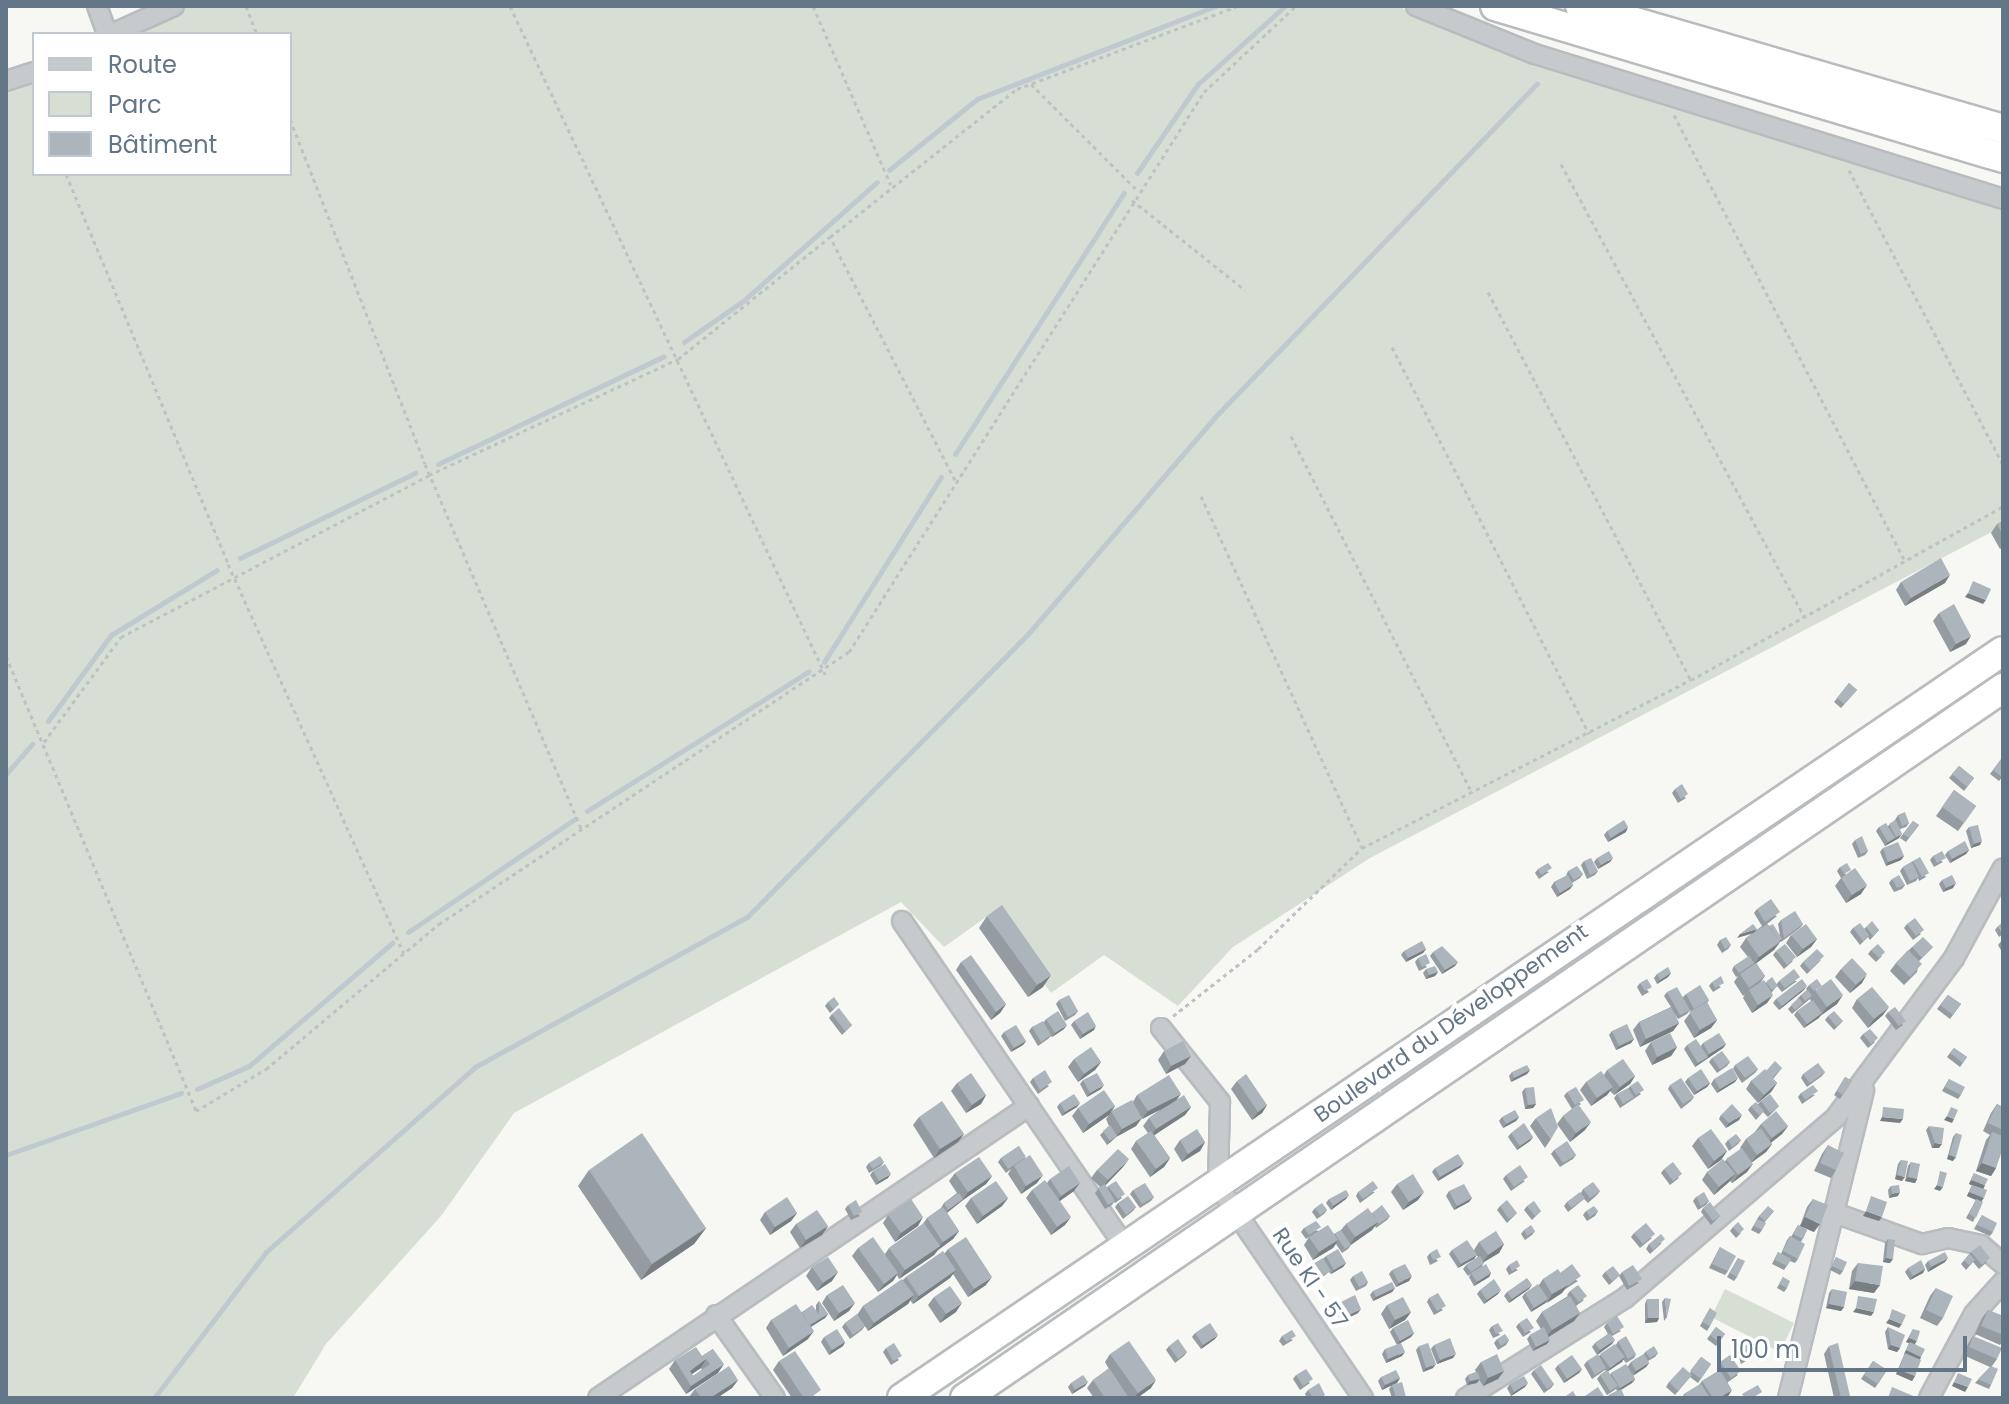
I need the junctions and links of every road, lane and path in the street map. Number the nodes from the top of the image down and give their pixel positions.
1 (97, 6) edge
2 (174, 6) edge
3 (246, 6) edge
4 (510, 6) edge
5 (813, 6) edge
6 (1238, 6) edge
7 (1296, 6) edge
8 (1416, 6) edge
9 (1495, 6) edge
10 (1580, 6) edge
11 (1612, 28) junction
12 (109, 32) edge
13 (115, 32) edge
14 (256, 32) edge
15 (32, 73) edge
16 (6, 81) edge
17 (1031, 84) junction
18 (1663, 95) junction
19 (292, 124) edge
20 (2003, 129) edge
21 (1838, 149) junction
22 (2003, 158) edge
23 (1561, 164) dead end
24 (67, 176) edge
25 (891, 185) junction
26 (1138, 191) junction
27 (2003, 199) edge
28 (1132, 200) junction
29 (830, 237) junction
30 (1245, 290) dead end
31 (1488, 292) dead end
32 (1392, 347) dead end
33 (678, 359) junction
34 (1291, 436) dead end
35 (2003, 464) edge
36 (429, 475) junction
37 (955, 480) junction
38 (1201, 496) dead end
39 (2003, 506) edge
40 (1904, 559) junction
41 (232, 573) junction
42 (1804, 616) junction
43 (2003, 651) edge
44 (6, 656) edge
45 (825, 674) junction
46 (1691, 680) junction
47 (2003, 688) edge
48 (1943, 690) junction
49 (1960, 717) junction
50 (1589, 734) junction
51 (43, 742) junction
52 (1472, 793) junction
53 (582, 831) junction
54 (1362, 848) junction
55 (2003, 868) edge
56 (902, 921) dead end
57 (404, 953) junction
58 (1161, 1028) joint
59 (1864, 1088) junction
60 (1029, 1106) junction
61 (1218, 1186) junction
62 (1832, 1212) junction
63 (1237, 1214) junction
64 (1127, 1249) junction
65 (2003, 1264) edge
66 (2003, 1282) edge
67 (716, 1315) junction
68 (598, 1398) edge
69 (775, 1398) edge
70 (902, 1398) edge
71 (965, 1398) edge
72 (1363, 1398) edge
73 (1466, 1398) edge
74 (1788, 1398) edge
75 (1929, 1398) edge

1 - 12 street
2 - 13 street
3 - 14 path
4 - 33 path
5 - 25 path
6 - 17 path
7 - 26 path
8 - 18 street
9 - 11 highway
10 - 11 highway
11 - 20 highway
11 - 22 highway
15 - 16 street
17 - 25 path
17 - 26 path
18 - 21 street
18 - 40 path
19 - 36 path
21 - 27 street
21 - 35 path
23 - 42 path
24 - 41 path
25 - 29 path
26 - 28 path
28 - 30 path
28 - 37 path
29 - 33 path
29 - 37 path
31 - 46 path
32 - 50 path
33 - 36 path
33 - 45 path
34 - 52 path
36 - 41 path
36 - 53 path
37 - 45 path
38 - 54 path
39 - 40 path
40 - 42 path
41 - 51 path
41 - 57 path
42 - 46 path
43 - 48 highway, Boulevard du Développement
44 - 51 path
45 - 53 path
46 - 50 path
47 - 49 highway, Boulevard du Développement
48 - 49 highway
48 - 61 highway, Boulevard du Développement
49 - 63 highway, Boulevard du Développement
50 - 52 path
51 - 57 path
52 - 54 path
53 - 57 path
54 - 58 path
55 - 59 street
56 - 60 street
58 - 61 street
59 - 62 street
59 - 73 street
60 - 64 street
60 - 67 street
61 - 63 street, Rue KI - 57
61 - 64 highway, Boulevard du Développement
62 - 65 street
62 - 74 street
63 - 71 highway, Boulevard du Développement
63 - 72 street, Rue KI - 57
64 - 70 highway, Boulevard du Développement
66 - 75 street
67 - 68 street
67 - 69 street

